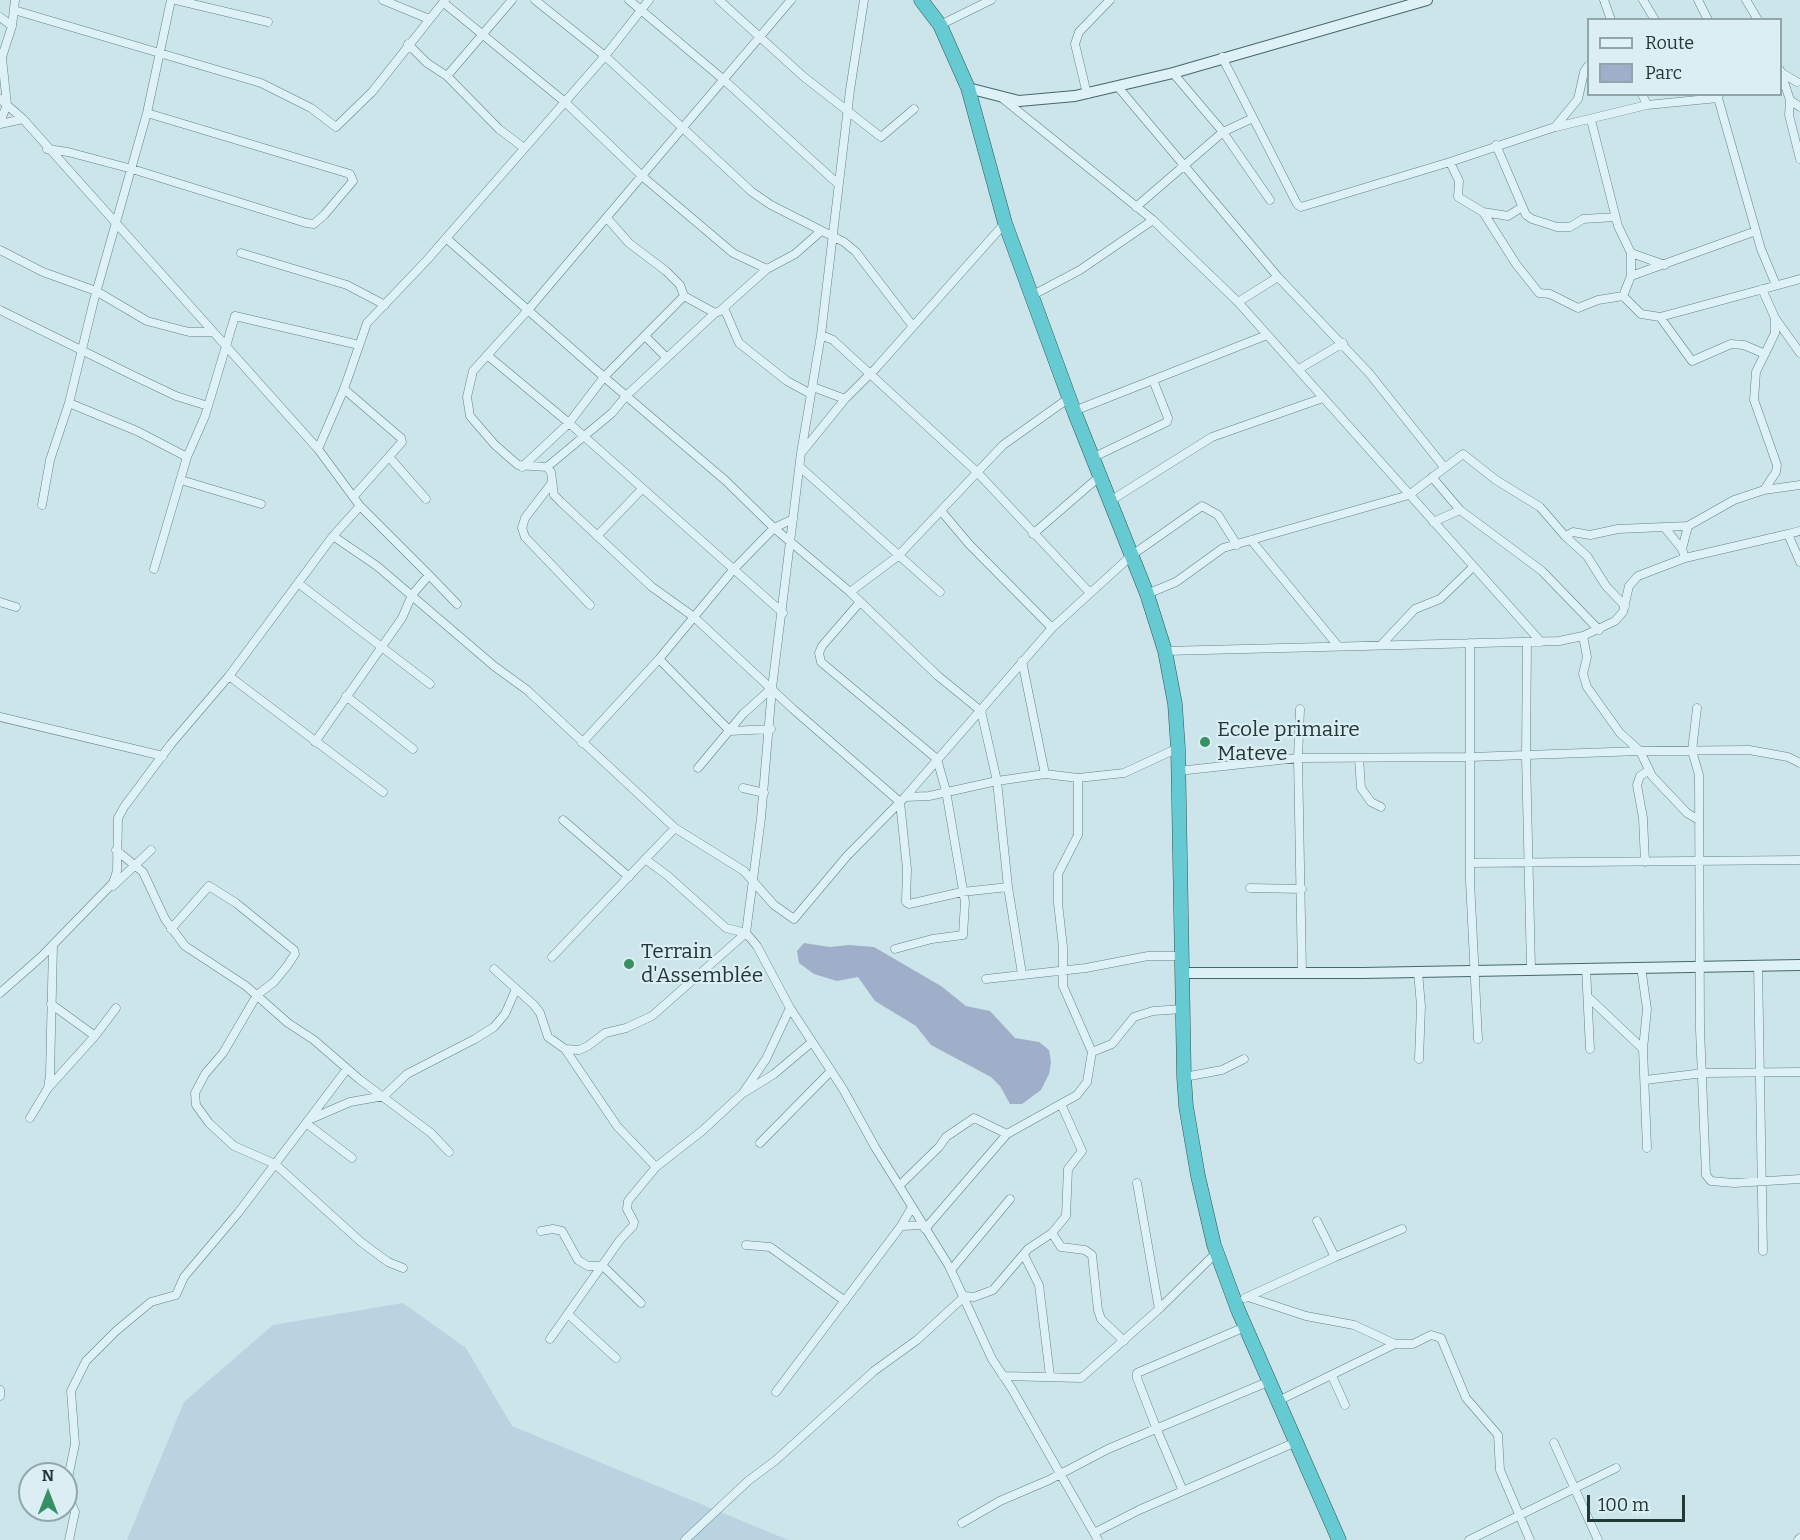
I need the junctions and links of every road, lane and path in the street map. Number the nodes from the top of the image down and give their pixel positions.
1 (15, 0) edge
2 (171, 0) edge
3 (176, 0) edge
4 (383, 0) edge
5 (512, 0) edge
6 (535, 0) edge
7 (629, 0) edge
8 (649, 0) edge
9 (719, 0) edge
10 (791, 0) edge
11 (864, 0) edge
12 (921, 0) edge
13 (991, 0) edge
14 (1110, 0) edge
15 (1427, 0) edge
16 (1604, 0) edge
17 (1643, 0) edge
18 (1698, 0) edge
19 (1746, 0) edge
20 (444, 2) edge
21 (14, 10) junction
22 (640, 10) junction
23 (0, 16) edge
24 (1610, 18) edge
25 (1654, 18) edge
26 (1707, 18) edge
27 (1757, 18) edge
28 (429, 19) junction
29 (268, 22) dead end
30 (939, 25) junction
31 (12, 26) junction
32 (482, 32) junction
33 (761, 36) junction
34 (408, 44) junction
35 (160, 52) junction
36 (605, 56) junction
37 (1222, 57) junction
38 (1, 61) edge
39 (1587, 68) edge
40 (1782, 72) edge
41 (1173, 73) junction
42 (447, 76) junction
43 (1782, 76) edge
44 (724, 80) junction
45 (1798, 81) edge
46 (1784, 86) junction
47 (1118, 87) junction
48 (968, 88) junction
49 (1087, 94) junction
50 (1643, 96) edge
51 (1718, 96) edge
52 (1002, 98) junction
53 (0, 99) edge
54 (1790, 100) junction
55 (565, 102) junction
56 (7, 105) junction
57 (1647, 105) junction
58 (914, 109) dead end
59 (1800, 109) edge
60 (848, 111) junction
61 (147, 113) junction
62 (1789, 116) junction
63 (1253, 118) junction
64 (22, 119) junction
65 (1591, 120) junction
66 (0, 123) edge
67 (1555, 127) junction
68 (683, 129) junction
69 (1222, 132) junction
70 (1496, 145) junction
71 (524, 148) junction
72 (47, 149) junction
73 (1800, 159) edge
74 (1450, 162) junction
75 (1185, 166) junction
76 (132, 169) junction
77 (642, 176) junction
78 (838, 184) junction
79 (1270, 200) dead end
80 (1136, 207) junction
81 (1522, 207) junction
82 (1483, 212) junction
83 (1615, 217) junction
84 (607, 218) junction
85 (1153, 220) junction
86 (1005, 223) junction
87 (115, 224) junction
88 (1756, 231) junction
89 (820, 232) junction
90 (835, 237) junction
91 (446, 238) junction
92 (0, 250) edge
93 (241, 253) dead end
94 (1631, 253) junction
95 (1665, 265) junction
96 (767, 268) junction
97 (1631, 276) junction
98 (1278, 277) junction
99 (1800, 279) edge
100 (1776, 285) junction
101 (1762, 289) junction
102 (96, 291) junction
103 (684, 296) junction
104 (1031, 296) junction
105 (1623, 296) junction
106 (1238, 302) junction
107 (385, 305) junction
108 (724, 308) junction
109 (0, 310) edge
110 (528, 310) junction
111 (715, 313) junction
112 (1660, 317) junction
113 (1776, 318) junction
114 (912, 325) junction
115 (211, 332) junction
116 (822, 335) junction
117 (1267, 335) junction
118 (645, 336) junction
119 (1343, 343) junction
120 (225, 345) junction
121 (359, 345) junction
122 (82, 353) junction
123 (1800, 353) edge
124 (1765, 354) junction
125 (487, 355) junction
126 (666, 357) junction
127 (1299, 369) junction
128 (870, 375) junction
129 (604, 377) junction
130 (1153, 380) junction
131 (345, 389) junction
132 (812, 390) junction
133 (626, 396) junction
134 (1323, 398) junction
135 (845, 399) junction
136 (69, 403) junction
137 (1071, 405) junction
138 (208, 406) junction
139 (569, 423) junction
140 (584, 437) junction
141 (318, 449) junction
142 (801, 453) junction
143 (187, 457) junction
144 (390, 458) junction
145 (1092, 458) junction
146 (522, 467) junction
147 (547, 467) junction
148 (800, 467) junction
149 (1444, 467) junction
150 (976, 472) junction
151 (1100, 476) junction
152 (1432, 477) junction
153 (181, 480) junction
154 (551, 484) junction
155 (1800, 485) edge
156 (642, 489) junction
157 (1764, 490) junction
158 (1409, 495) junction
159 (354, 496) junction
160 (426, 499) dead end
161 (1110, 501) junction
162 (261, 504) dead end
163 (42, 505) dead end
164 (360, 506) junction
165 (1460, 510) junction
166 (942, 512) junction
167 (793, 519) junction
168 (1433, 522) junction
169 (1688, 526) junction
170 (1664, 527) junction
171 (774, 528) junction
172 (1800, 531) edge
173 (1033, 534) junction
174 (1788, 534) junction
175 (333, 536) junction
176 (597, 536) junction
177 (1565, 536) junction
178 (1251, 540) junction
179 (792, 543) junction
180 (1237, 545) junction
181 (1682, 549) junction
182 (1132, 555) junction
183 (898, 556) junction
184 (1685, 558) junction
185 (1800, 562) edge
186 (1473, 567) junction
187 (154, 568) dead end
188 (733, 570) junction
189 (429, 575) junction
190 (298, 583) junction
191 (850, 592) junction
192 (940, 592) dead end
193 (1090, 593) junction
194 (1147, 594) junction
195 (412, 595) junction
196 (0, 602) edge
197 (860, 602) junction
198 (457, 604) dead end
199 (590, 605) dead end
200 (1625, 606) junction
201 (16, 607) dead end
202 (783, 613) junction
203 (694, 617) junction
204 (1052, 628) junction
205 (1599, 630) junction
206 (1583, 636) junction
207 (1527, 642) junction
208 (1541, 642) junction
209 (1470, 643) junction
210 (1382, 644) junction
211 (1338, 646) junction
212 (381, 647) junction
213 (1165, 651) junction
214 (659, 658) junction
215 (1022, 661) junction
216 (229, 676) junction
217 (430, 684) dead end
218 (772, 688) junction
219 (346, 696) junction
220 (1697, 708) dead end
221 (1300, 709) dead end
222 (981, 711) junction
223 (0, 717) edge
224 (771, 729) junction
225 (730, 731) junction
226 (315, 742) junction
227 (582, 743) junction
228 (1178, 748) junction
229 (413, 749) dead end
230 (1640, 751) junction
231 (1692, 751) junction
232 (163, 756) junction
233 (1526, 756) junction
234 (1298, 758) junction
235 (1359, 758) junction
236 (1470, 758) junction
237 (938, 759) junction
238 (1800, 763) edge
239 (698, 768) dead end
240 (1178, 771) junction
241 (1648, 771) junction
242 (1045, 774) junction
243 (1078, 777) junction
244 (997, 781) junction
245 (743, 788) dead end
246 (946, 791) junction
247 (383, 792) dead end
248 (764, 793) junction
249 (902, 800) junction
250 (1380, 807) dead end
251 (563, 820) dead end
252 (1699, 820) junction
253 (675, 828) junction
254 (117, 850) junction
255 (151, 850) dead end
256 (645, 859) junction
257 (1698, 860) junction
258 (1800, 860) edge
259 (1645, 862) junction
260 (1470, 863) junction
261 (137, 864) junction
262 (1527, 864) junction
263 (629, 877) junction
264 (753, 881) junction
265 (1008, 887) junction
266 (1250, 888) dead end
267 (1302, 889) junction
268 (107, 892) junction
269 (962, 892) junction
270 (171, 929) junction
271 (746, 933) junction
272 (53, 945) junction
273 (895, 949) dead end
274 (1183, 956) junction
275 (552, 957) dead end
276 (1800, 965) edge
277 (1700, 966) junction
278 (1758, 966) junction
279 (1641, 967) junction
280 (1586, 968) junction
281 (494, 969) dead end
282 (1062, 969) junction
283 (1531, 969) junction
284 (1473, 970) junction
285 (1418, 972) junction
286 (1183, 973) junction
287 (1022, 974) junction
288 (1302, 974) junction
289 (986, 979) dead end
290 (516, 989) junction
291 (0, 993) edge
292 (257, 995) junction
293 (1588, 998) junction
294 (51, 1004) junction
295 (116, 1008) dead end
296 (790, 1008) junction
297 (1183, 1009) junction
298 (95, 1036) junction
299 (1478, 1039) dead end
300 (812, 1042) junction
301 (565, 1049) junction
302 (1590, 1049) dead end
303 (1643, 1049) junction
304 (1092, 1052) junction
305 (1244, 1059) dead end
306 (1419, 1059) dead end
307 (347, 1069) junction
308 (831, 1071) junction
309 (1759, 1071) junction
310 (1800, 1072) edge
311 (1704, 1073) junction
312 (757, 1074) junction
313 (1184, 1077) junction
314 (1645, 1080) junction
315 (764, 1081) junction
316 (48, 1088) junction
317 (744, 1093) junction
318 (384, 1096) junction
319 (1061, 1104) junction
320 (30, 1118) dead end
321 (308, 1121) junction
322 (1007, 1134) junction
323 (760, 1143) dead end
324 (1647, 1148) dead end
325 (449, 1152) dead end
326 (352, 1158) dead end
327 (275, 1164) junction
328 (656, 1167) junction
329 (1800, 1179) edge
330 (1762, 1181) junction
331 (1137, 1183) dead end
332 (900, 1185) junction
333 (1010, 1199) dead end
334 (912, 1207) junction
335 (1317, 1221) dead end
336 (902, 1226) junction
337 (924, 1227) junction
338 (1402, 1229) dead end
339 (541, 1231) dead end
340 (1052, 1233) junction
341 (746, 1245) dead end
342 (1763, 1251) dead end
343 (1217, 1252) junction
344 (1024, 1256) junction
345 (1335, 1257) junction
346 (603, 1266) junction
347 (403, 1268) dead end
348 (951, 1270) junction
349 (965, 1296) junction
350 (1241, 1299) junction
351 (845, 1301) junction
352 (641, 1303) dead end
353 (1159, 1309) junction
354 (569, 1315) junction
355 (1245, 1328) junction
356 (550, 1339) dead end
357 (1124, 1341) junction
358 (1395, 1344) junction
359 (616, 1358) dead end
360 (1003, 1376) junction
361 (1050, 1376) junction
362 (1332, 1376) junction
363 (1270, 1381) junction
364 (0, 1390) edge
365 (776, 1392) dead end
366 (0, 1396) edge
367 (1278, 1401) junction
368 (1345, 1405) dead end
369 (1156, 1431) junction
370 (1296, 1442) junction
371 (1554, 1443) dead end
372 (1616, 1468) dead end
373 (1061, 1473) junction
374 (1576, 1489) junction
375 (1183, 1491) junction
376 (1518, 1517) junction
377 (962, 1523) dead end
378 (1096, 1536) edge
379 (1335, 1538) edge
380 (69, 1540) edge
381 (685, 1540) edge
382 (1469, 1540) edge
383 (1530, 1540) edge
384 (1598, 1540) edge

1 - 21 street
2 - 35 street
3 - 29 street
4 - 28 street
5 - 32 street
6 - 36 street
7 - 22 street
8 - 22 street
9 - 33 street
10 - 33 street
11 - 60 street
12 - 30 highway
13 - 30 street
14 - 49 street
15 - 37 street
16 - 24 street
17 - 25 street
18 - 26 street
19 - 27 street
20 - 28 street
20 - 32 street
21 - 31 street
21 - 35 street
22 - 36 street
22 - 44 street
23 - 31 street
28 - 34 street
30 - 48 highway
31 - 38 street
32 - 42 street
32 - 55 street
33 - 44 street
33 - 60 street
34 - 35 street
34 - 42 street
35 - 61 street
36 - 55 street
36 - 68 street
37 - 41 street
37 - 63 street
38 - 56 street
39 - 67 street
40 - 45 street
41 - 47 street
41 - 69 street
42 - 71 street
43 - 46 street
44 - 68 street
44 - 78 street
45 - 46 street
46 - 54 street
47 - 49 street
47 - 75 street
48 - 52 street
48 - 86 highway
49 - 52 street
50 - 57 street
51 - 57 street
51 - 88 street
52 - 80 street
53 - 56 street
54 - 59 street
54 - 62 street
55 - 71 street
55 - 77 street
56 - 64 street
56 - 66 street
57 - 65 street
58 - 60 street
59 - 62 street
60 - 78 street
61 - 76 street
61 - 76 street
62 - 73 street
63 - 69 street
63 - 74 street
64 - 66 street
64 - 72 street
65 - 67 street
65 - 83 street
67 - 70 street
68 - 77 street
68 - 89 street
69 - 75 street
69 - 79 street
70 - 74 street
70 - 81 street
71 - 91 street
72 - 76 street
72 - 87 street
74 - 82 street
75 - 80 street
75 - 98 street
76 - 87 street
77 - 84 street
77 - 96 street
78 - 90 street
80 - 85 street
81 - 82 street
81 - 83 street
82 - 105 street
83 - 94 street
84 - 103 street
84 - 110 street
85 - 104 street
85 - 106 street
86 - 104 highway
86 - 114 street
87 - 102 street
87 - 115 street
88 - 95 street
88 - 100 street
89 - 90 street
89 - 96 street
90 - 114 street
90 - 116 street
91 - 107 street
91 - 110 street
92 - 102 street
93 - 107 street
94 - 95 street
94 - 97 street
95 - 97 street
96 - 108 street
97 - 105 street
98 - 106 street
98 - 119 street
99 - 100 street
100 - 101 street
101 - 112 street
101 - 113 street
102 - 115 street
102 - 122 street
103 - 111 street
103 - 118 street
104 - 137 highway
105 - 112 street
106 - 117 street
107 - 121 street
108 - 111 street
108 - 132 street
109 - 122 street
110 - 125 street
110 - 129 street
111 - 126 street
112 - 124 street
113 - 123 street
113 - 124 street
114 - 128 street
115 - 120 street
116 - 128 street
116 - 132 street
117 - 127 street
117 - 130 street
118 - 126 street
118 - 129 street
119 - 127 street
119 - 149 street
120 - 121 street
120 - 138 street
120 - 141 street
121 - 131 street
122 - 136 street
122 - 138 street
124 - 157 street
125 - 139 street
125 - 146 street
126 - 133 street
127 - 134 street
128 - 135 street
128 - 150 street
129 - 133 street
129 - 139 street
130 - 137 street
130 - 145 street
131 - 141 street
131 - 144 street
132 - 135 street
132 - 142 street
133 - 140 street
133 - 171 street
134 - 158 street
134 - 161 street
135 - 142 street
136 - 143 street
136 - 163 street
137 - 145 highway
137 - 150 street
138 - 143 street
139 - 140 street
139 - 146 street
140 - 147 street
140 - 156 street
141 - 159 street
142 - 148 street
143 - 153 street
144 - 159 street
144 - 160 street
145 - 151 highway
146 - 147 street
147 - 154 street
148 - 167 street
148 - 183 street
149 - 152 street
149 - 177 street
150 - 166 street
150 - 173 street
151 - 161 highway
151 - 173 street
152 - 158 street
152 - 165 street
153 - 162 street
153 - 187 street
154 - 176 street
154 - 199 street
155 - 157 street
156 - 176 street
156 - 188 street
157 - 169 street
158 - 168 street
158 - 178 street
159 - 164 street
161 - 182 highway
164 - 175 street
164 - 189 street
165 - 168 street
165 - 205 street
166 - 183 street
166 - 204 street
167 - 171 street
167 - 179 street
168 - 186 street
169 - 170 street
169 - 181 street
170 - 177 street
170 - 181 street
171 - 179 street
171 - 188 street
172 - 174 street
173 - 193 street
174 - 184 street
174 - 185 street
175 - 190 street
175 - 195 street
176 - 203 street
177 - 200 street
178 - 180 street
178 - 211 street
179 - 191 street
179 - 202 street
180 - 182 street
180 - 194 street
181 - 184 street
182 - 193 street
182 - 194 highway
183 - 191 street
183 - 192 street
184 - 200 street
186 - 208 street
186 - 210 street
188 - 202 street
188 - 203 street
189 - 195 street
189 - 198 street
190 - 212 street
190 - 216 street
191 - 197 street
193 - 204 street
194 - 213 highway
195 - 212 street
195 - 227 street
196 - 201 street
197 - 222 street
197 - 237 street
200 - 205 street
202 - 218 street
203 - 214 street
203 - 218 street
204 - 215 street
205 - 206 street
206 - 208 street
206 - 230 street
207 - 208 street
207 - 209 street
207 - 233 street
209 - 210 street
209 - 236 street
210 - 211 street
211 - 213 street
212 - 217 street
212 - 219 street
213 - 228 highway
214 - 225 street
214 - 227 street
215 - 222 street
215 - 242 street
216 - 226 street
216 - 232 street
218 - 224 street
218 - 225 street
218 - 249 street
219 - 226 street
219 - 229 street
220 - 231 street
221 - 234 street
222 - 237 street
222 - 244 street
223 - 232 street
224 - 225 street
224 - 248 street
225 - 239 street
226 - 247 street
227 - 253 street
228 - 240 highway
228 - 243 street
230 - 231 street
230 - 233 street
230 - 241 street
231 - 238 street
231 - 252 street
232 - 254 street
233 - 236 street
233 - 262 street
234 - 235 street
234 - 240 street
234 - 267 street
235 - 236 street
235 - 250 street
236 - 260 street
237 - 246 street
237 - 249 street
240 - 274 highway
241 - 252 street
241 - 259 street
242 - 243 street
242 - 244 street
243 - 282 street
244 - 246 street
244 - 265 street
245 - 248 street
246 - 249 street
246 - 269 street
248 - 264 street
249 - 264 street
249 - 269 street
251 - 263 street
252 - 257 street
253 - 256 street
253 - 264 street
254 - 261 street
254 - 268 street
255 - 261 street
256 - 263 street
256 - 271 street
257 - 258 street
257 - 259 street
257 - 277 street
259 - 262 street
260 - 262 street
260 - 284 street
261 - 268 street
261 - 270 street
262 - 283 street
263 - 275 street
264 - 271 street
265 - 269 street
265 - 287 street
266 - 267 street
267 - 288 street
268 - 272 street
269 - 273 street
270 - 292 street
270 - 292 street
271 - 296 street
271 - 301 street
272 - 291 street
272 - 294 street
274 - 282 street
274 - 286 highway
276 - 278 street
277 - 278 street
277 - 279 street
277 - 311 street
278 - 309 street
279 - 280 street
279 - 303 street
280 - 283 street
280 - 293 street
281 - 290 street
282 - 287 street
282 - 304 street
283 - 284 street
284 - 285 street
284 - 299 street
285 - 288 street
285 - 306 street
286 - 288 street
286 - 297 highway
287 - 289 street
290 - 301 street
290 - 318 street
292 - 307 street
292 - 327 street
293 - 302 street
293 - 303 street
294 - 298 street
294 - 316 street
295 - 298 street
296 - 300 street
296 - 312 street
297 - 304 street
297 - 313 highway
298 - 316 street
300 - 308 street
300 - 315 street
301 - 328 street
303 - 314 street
304 - 319 street
305 - 313 street
307 - 318 street
307 - 321 street
308 - 323 street
308 - 332 street
309 - 310 street
309 - 311 street
309 - 330 street
311 - 314 street
311 - 330 street
312 - 315 street
312 - 317 street
313 - 343 highway
314 - 324 street
315 - 317 street
316 - 320 street
317 - 328 street
318 - 321 street
318 - 325 street
319 - 322 street
319 - 340 street
321 - 326 street
321 - 327 street
322 - 332 street
322 - 337 street
327 - 347 street
327 - 380 street
328 - 346 street
329 - 330 street
330 - 342 street
331 - 353 street
332 - 334 street
333 - 348 street
334 - 336 street
334 - 337 street
335 - 345 street
336 - 337 street
336 - 351 street
337 - 348 street
338 - 345 street
339 - 346 street
340 - 344 street
340 - 357 street
341 - 351 street
343 - 350 highway
343 - 353 street
344 - 349 street
344 - 361 street
345 - 350 street
346 - 352 street
346 - 354 street
348 - 349 street
349 - 360 street
349 - 381 street
350 - 355 highway
350 - 358 street
351 - 365 street
353 - 357 street
354 - 356 street
354 - 359 street
355 - 363 highway
355 - 369 street
357 - 361 street
358 - 362 street
358 - 376 street
360 - 361 street
360 - 373 street
362 - 367 street
362 - 368 street
363 - 367 highway
363 - 369 street
364 - 366 street
367 - 370 highway
369 - 373 street
369 - 375 street
370 - 375 street
370 - 379 highway
371 - 374 street
372 - 374 street
373 - 377 street
373 - 378 street
374 - 376 street
374 - 384 street
375 - 378 street
376 - 382 street
376 - 383 street

